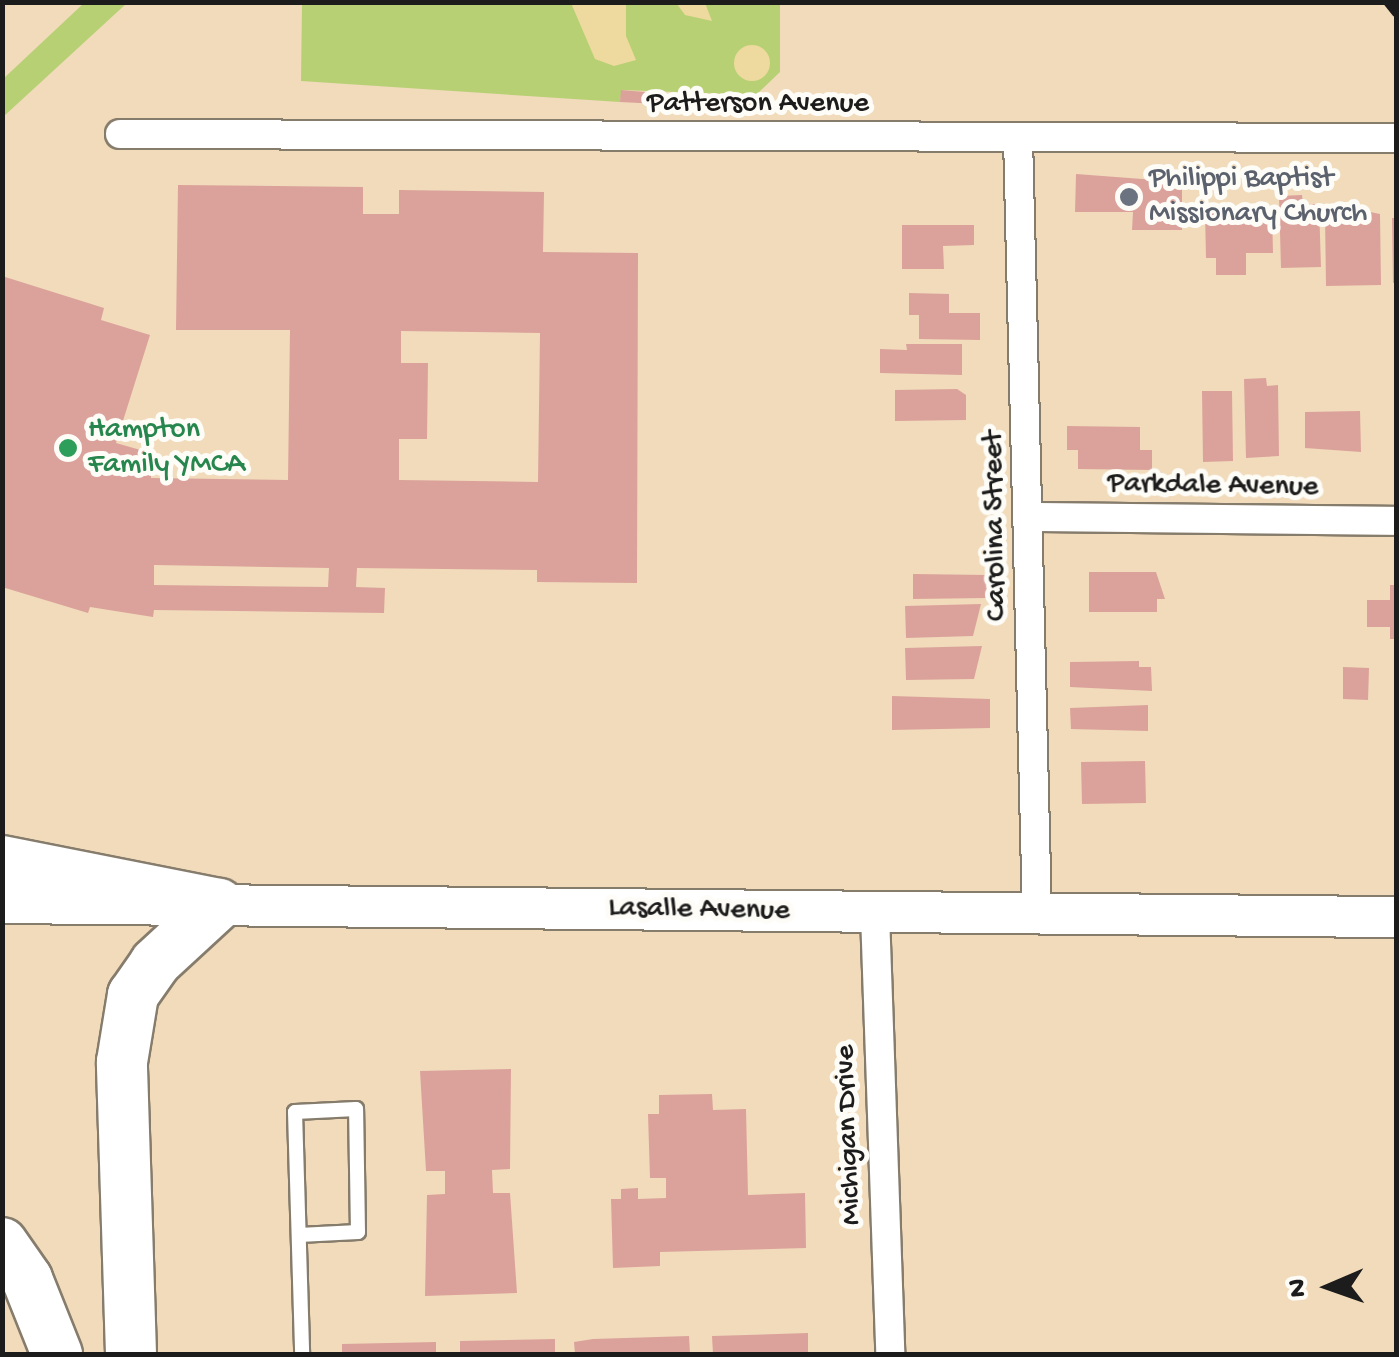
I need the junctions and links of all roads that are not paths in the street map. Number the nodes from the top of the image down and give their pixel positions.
1 (120, 134) dead end
2 (1018, 137) junction
3 (1396, 138) edge
4 (1030, 518) junction
5 (1396, 521) edge
6 (2, 861) edge
7 (2, 902) edge
8 (219, 904) junction
9 (875, 914) junction
10 (1036, 914) junction
11 (1396, 916) edge
12 (299, 1235) junction
13 (2, 1243) edge
14 (57, 1354) edge
15 (130, 1354) edge
16 (302, 1354) edge
17 (890, 1354) edge

1 - 2 street, Patterson Avenue
2 - 3 street, Patterson Avenue
2 - 4 street, Carolina Street
4 - 5 street, Parkdale Avenue
4 - 10 street, Carolina Street
6 - 8 highway
7 - 8 main road, Lasalle Avenue
8 - 9 main road, Lasalle Avenue
8 - 15 highway
9 - 10 main road, Lasalle Avenue
9 - 17 street, Michigan Drive
10 - 11 main road, Lasalle Avenue
12 - 12 lane
12 - 16 lane
13 - 14 highway

